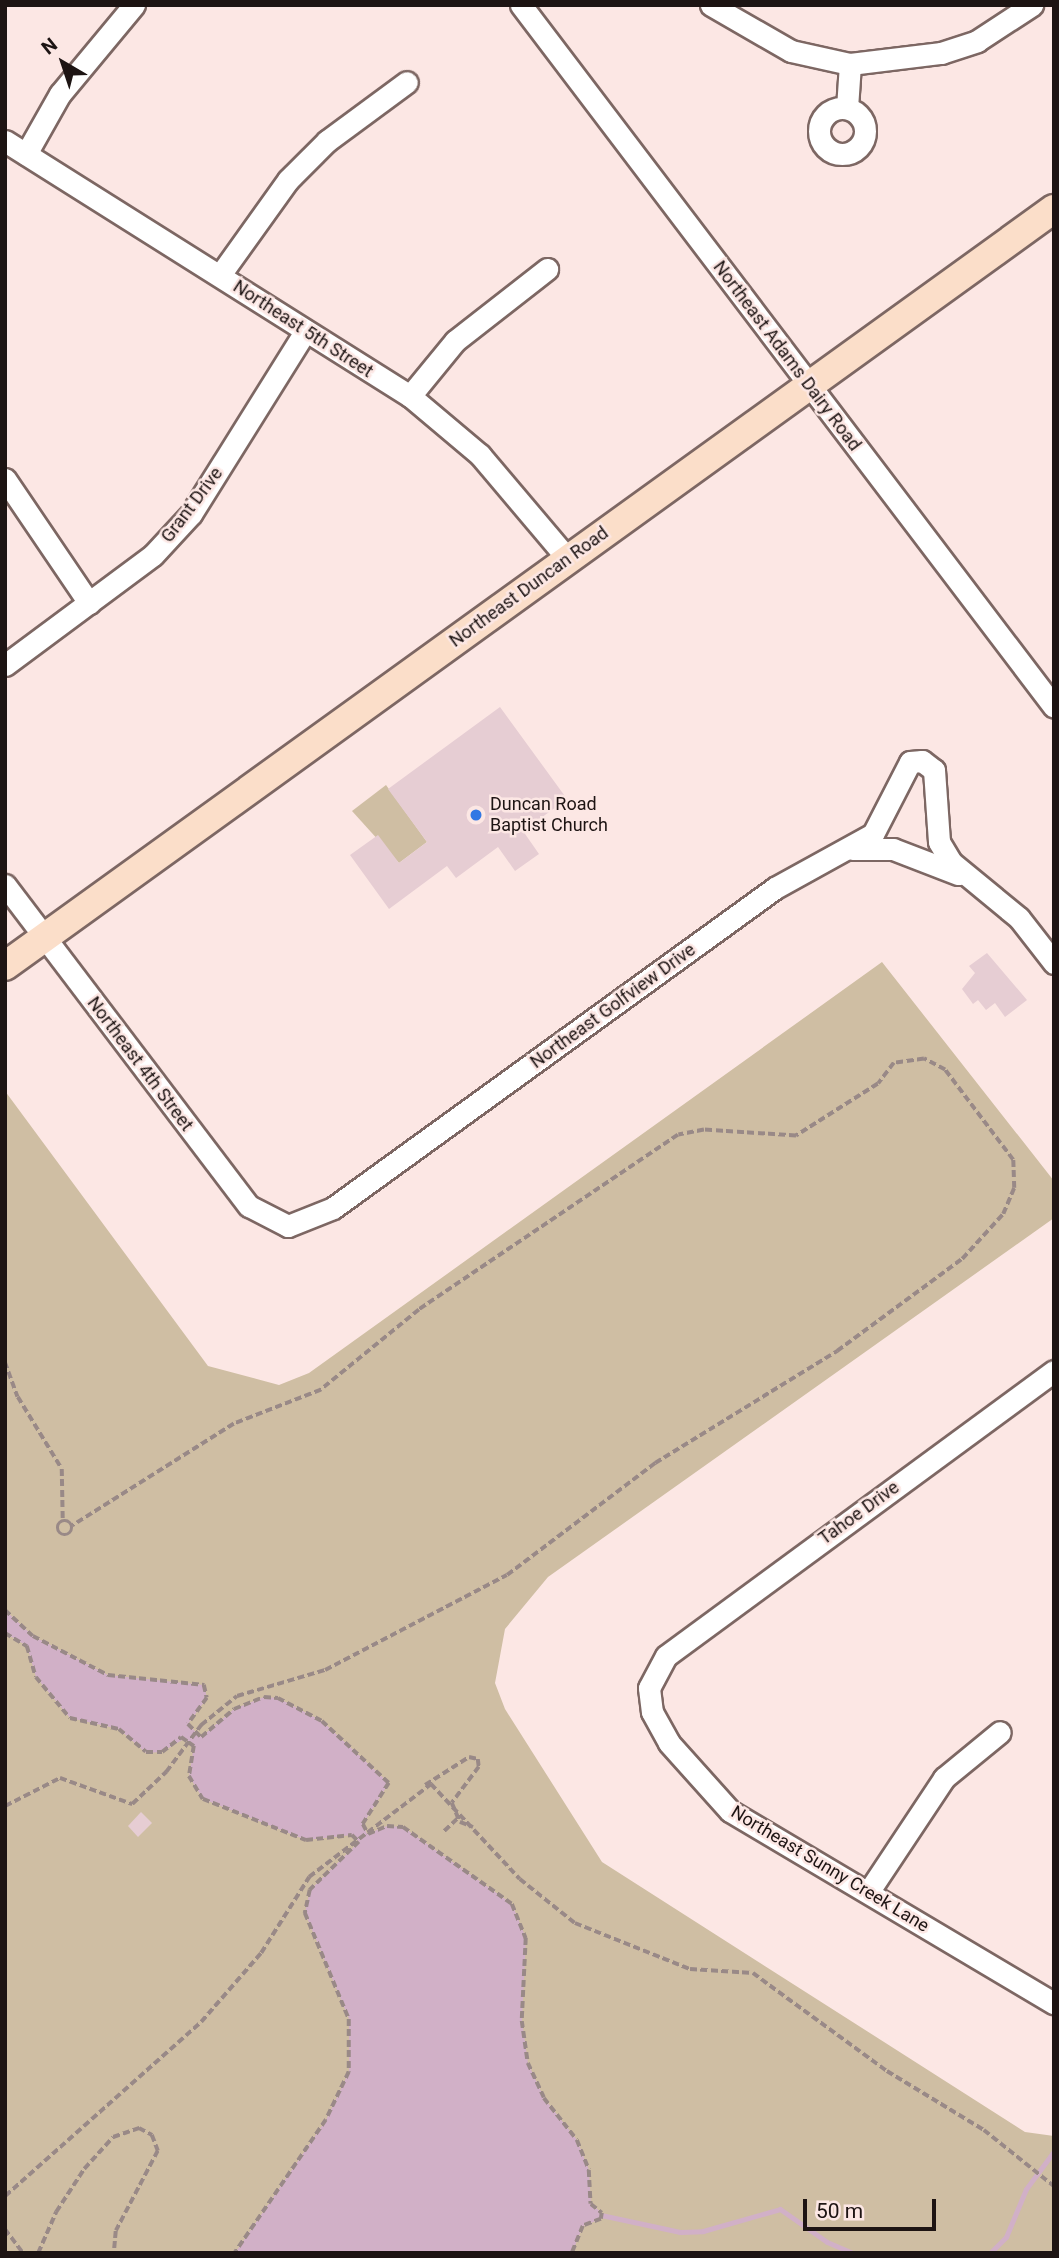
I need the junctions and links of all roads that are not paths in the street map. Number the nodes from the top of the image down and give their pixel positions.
1 (134, 5) edge
2 (520, 5) edge
3 (710, 5) edge
4 (1032, 5) edge
5 (850, 64) junction
6 (407, 82) dead end
7 (847, 108) dead end
8 (5, 141) edge
9 (26, 154) junction
10 (1054, 209) edge
11 (547, 269) dead end
12 (220, 275) junction
13 (304, 333) junction
14 (811, 388) junction
15 (410, 396) junction
16 (5, 479) edge
17 (567, 558) junction
18 (89, 603) junction
19 (5, 665) edge
20 (1054, 707) edge
21 (850, 849) junction
22 (972, 881) junction
23 (5, 886) edge
24 (44, 937) junction
25 (1054, 963) edge
26 (5, 966) edge
27 (288, 1226) joint
28 (1054, 1371) edge
29 (666, 1656) joint
30 (1000, 1732) dead end
31 (869, 1891) junction
32 (1054, 2003) edge

1 - 9 street
2 - 14 street, Northeast Adams Dairy Road
3 - 5 street
4 - 5 street
5 - 7 street
6 - 12 street
8 - 9 street, Northeast 5th Street
9 - 12 street, Northeast 5th Street
10 - 14 street, Northeast Duncan Road
11 - 15 street
12 - 13 street, Northeast 5th Street
13 - 15 street, Northeast 5th Street
13 - 18 street, Grant Drive
14 - 17 street, Northeast Duncan Road
14 - 20 street, Northeast Adams Dairy Road
15 - 17 street, Northeast 5th Street
16 - 18 street
17 - 24 street, Northeast Duncan Road
18 - 19 street, Grant Drive
21 - 22 street
21 - 22 street, Northeast Golfview Drive
21 - 27 street, Northeast Golfview Drive
22 - 25 street
23 - 24 street, Northeast 4th Street
24 - 26 street, Northeast Duncan Road
24 - 27 street, Northeast 4th Street
28 - 29 street, Tahoe Drive
29 - 31 street, Northeast Sunny Creek Lane
30 - 31 street
31 - 32 street, Northeast Sunny Creek Lane

